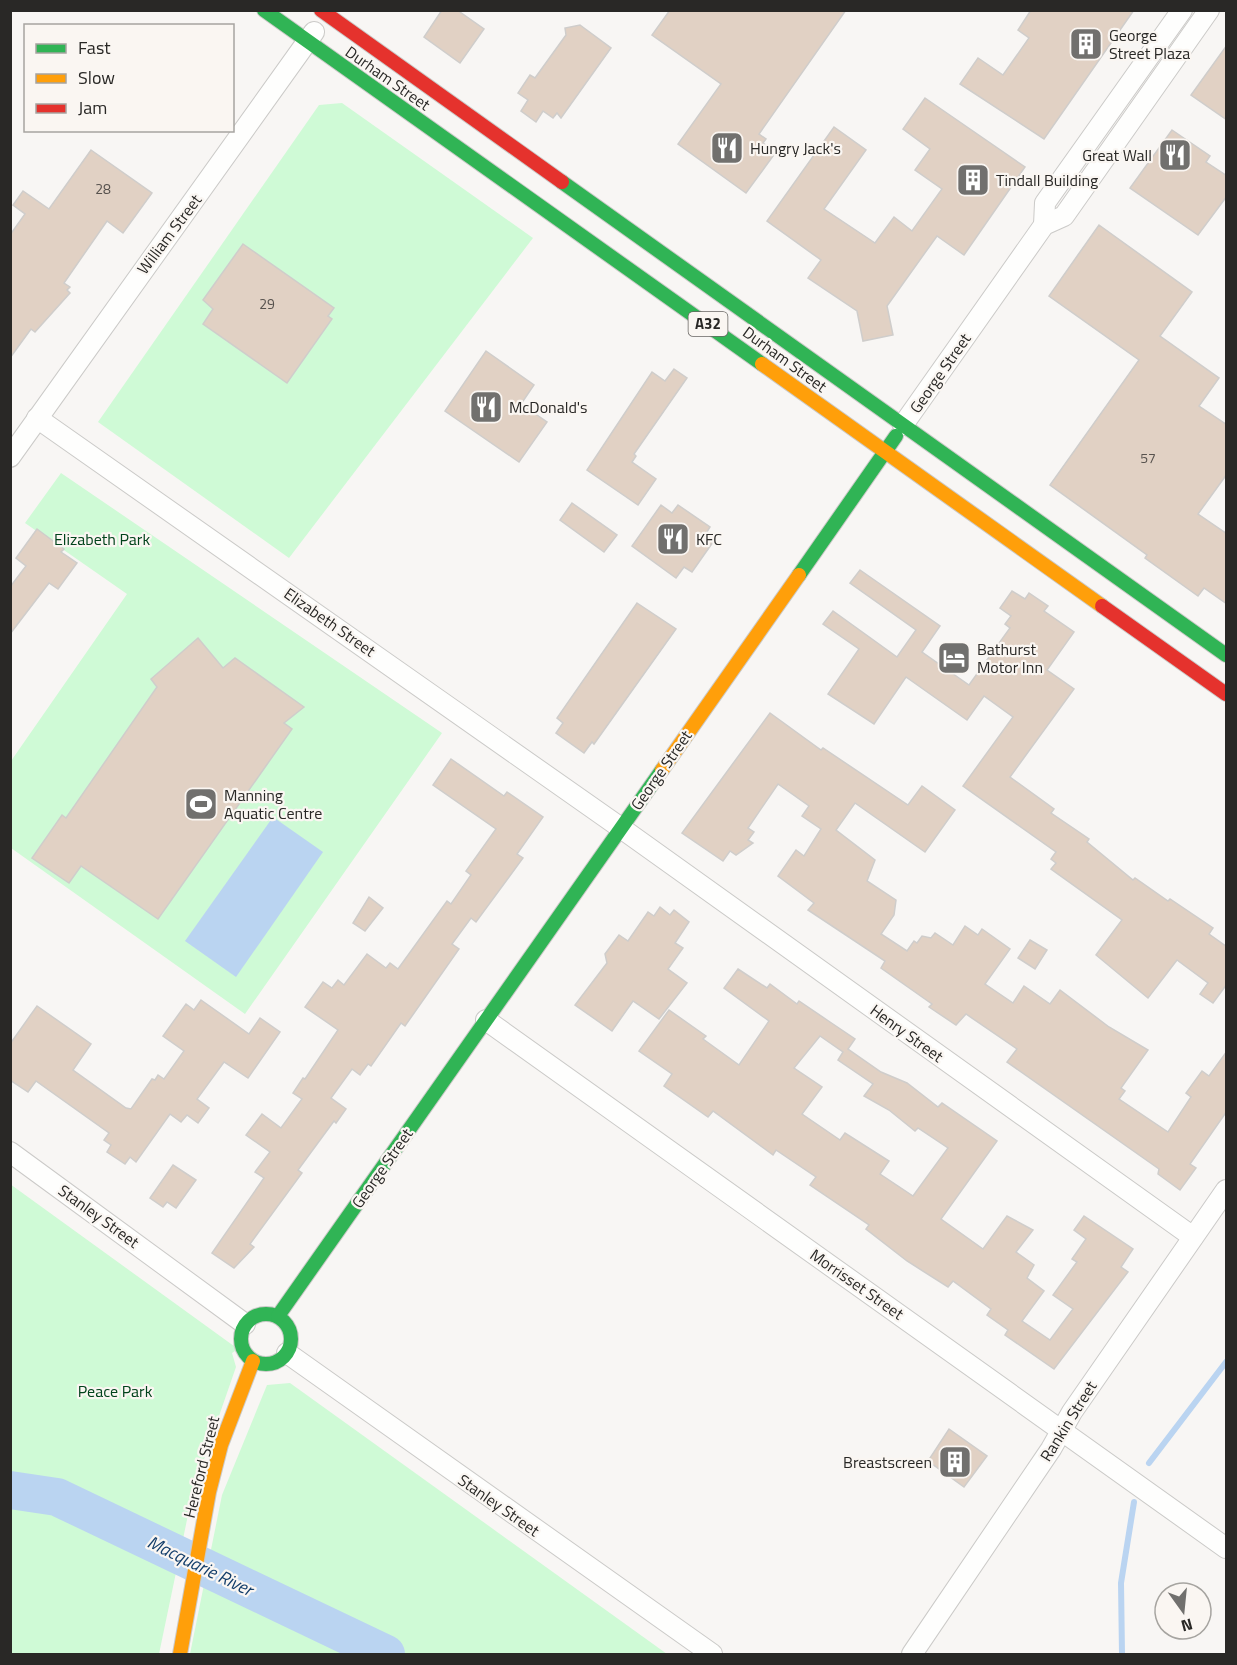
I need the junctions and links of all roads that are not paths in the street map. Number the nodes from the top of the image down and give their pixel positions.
1 (264, 10) edge
2 (1182, 10) edge
3 (1209, 10) edge
4 (325, 12) edge
5 (308, 41) junction
6 (1044, 225) junction
7 (37, 418) junction
8 (903, 425) junction
9 (885, 451) junction
10 (10, 457) edge
11 (1227, 655) edge
12 (1227, 694) edge
13 (621, 828) junction
14 (486, 1020) junction
15 (10, 1152) edge
16 (1227, 1190) edge
17 (1192, 1238) junction
18 (278, 1316) junction
19 (245, 1324) junction
20 (287, 1353) junction
21 (253, 1361) junction
22 (1062, 1430) junction
23 (1227, 1548) edge
24 (180, 1654) edge
25 (712, 1654) edge
26 (912, 1654) edge

1 - 5 main road, Durham Street / A32
2 - 6 street, George Street
3 - 6 street, George Street
4 - 5 street, William Street
4 - 8 main road, Durham Street / A32
5 - 7 street, William Street
5 - 9 main road, Durham Street / A32
6 - 8 street, George Street
7 - 10 street, William Street
7 - 13 street, Elizabeth Street
8 - 9 main road, George Street
8 - 11 main road, Durham Street / A32
9 - 12 main road, Durham Street / A32
9 - 13 main road, George Street
13 - 14 main road, George Street
13 - 17 street, Henry Street
14 - 18 main road, George Street
14 - 22 street, Morrisset Street
15 - 19 street, Stanley Street
16 - 17 street, Rankin Street
17 - 22 street, Rankin Street
18 - 19 main road
18 - 20 main road
19 - 21 main road
20 - 21 main road
20 - 25 street, Stanley Street
21 - 24 main road, Hereford Street
22 - 23 street, Morrisset Street
22 - 26 street, Rankin Street

